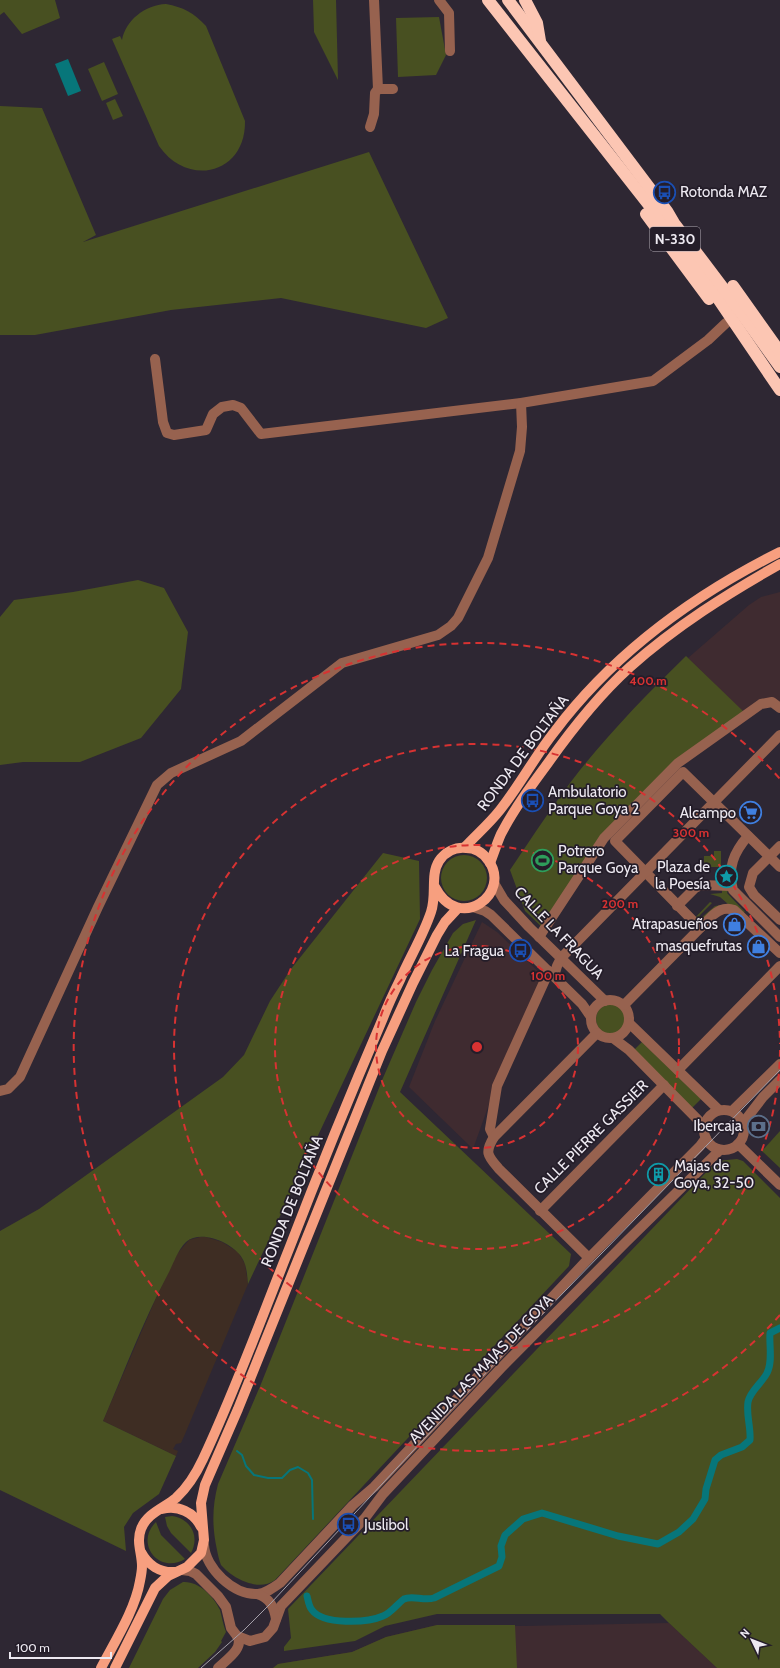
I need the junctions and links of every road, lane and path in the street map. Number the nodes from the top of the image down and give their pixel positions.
1 (374, 0) edge
2 (439, 0) edge
3 (488, 0) edge
4 (508, 0) edge
5 (525, 0) edge
6 (540, 43) junction
7 (450, 51) dead end
8 (378, 89) junction
9 (393, 89) dead end
10 (562, 94) junction
11 (370, 127) dead end
12 (667, 211) junction
13 (726, 323) junction
14 (780, 352) edge
15 (156, 359) dead end
16 (780, 367) edge
17 (780, 390) edge
18 (780, 399) edge
19 (521, 403) junction
20 (780, 552) edge
21 (780, 564) edge
22 (780, 708) edge
23 (780, 735) edge
24 (714, 802) junction
25 (748, 836) junction
26 (780, 846) edge
27 (464, 848) junction
28 (769, 856) junction
29 (490, 862) junction
30 (780, 867) edge
31 (646, 872) junction
32 (494, 883) junction
33 (731, 886) junction
34 (435, 887) junction
35 (677, 906) junction
36 (473, 907) junction
37 (458, 908) junction
38 (780, 920) edge
39 (700, 928) junction
40 (539, 937) junction
41 (780, 937) edge
42 (780, 953) edge
43 (561, 958) junction
44 (780, 966) edge
45 (552, 974) junction
46 (605, 1001) junction
47 (624, 1006) junction
48 (591, 1017) junction
49 (629, 1024) junction
50 (597, 1033) junction
51 (613, 1038) junction
52 (780, 1064) edge
53 (678, 1070) junction
54 (780, 1080) edge
55 (664, 1085) junction
56 (0, 1091) edge
57 (719, 1110) junction
58 (732, 1111) junction
59 (743, 1123) junction
60 (704, 1126) junction
61 (494, 1137) junction
62 (706, 1138) junction
63 (738, 1144) junction
64 (720, 1150) junction
65 (780, 1185) edge
66 (540, 1211) junction
67 (589, 1258) junction
68 (156, 1511) junction
69 (202, 1530) junction
70 (204, 1545) junction
71 (140, 1548) junction
72 (179, 1571) junction
73 (257, 1594) junction
74 (276, 1619) junction
75 (236, 1636) junction
76 (101, 1668) edge
77 (115, 1668) edge
78 (218, 1668) edge

1 - 8 street
2 - 7 street
3 - 10 highway, N-330
4 - 6 highway, N-330
5 - 6 highway
6 - 12 highway, N-330
8 - 9 street
8 - 11 street
10 - 13 highway
10 - 17 highway, N-330
12 - 14 highway
12 - 16 highway, N-330
13 - 18 highway
13 - 19 street
15 - 19 street
19 - 56 street
20 - 27 main road, RONDA DE BOLTAÑA
21 - 29 main road, RONDA DE BOLTAÑA
22 - 40 street
23 - 24 street
24 - 25 street
24 - 31 street
24 - 31 street
25 - 28 street
25 - 33 street
26 - 28 street
27 - 29 main road
27 - 34 main road, RONDA DE BOLTAÑA
28 - 30 street
28 - 38 street
29 - 32 main road
31 - 35 street
31 - 43 street
32 - 36 main road
32 - 40 street, CALLE LA FRAGUA
33 - 35 street
33 - 41 street
34 - 37 main road
34 - 68 main road, RONDA DE BOLTAÑA
35 - 39 street
36 - 37 main road
36 - 45 street
37 - 69 main road, RONDA DE BOLTAÑA
39 - 42 street
39 - 47 street
40 - 43 street, CALLE LA FRAGUA
43 - 45 street
43 - 46 street, CALLE LA FRAGUA
44 - 53 street
45 - 48 street
45 - 61 street
46 - 47 street
46 - 48 street
47 - 49 street
48 - 50 street
49 - 51 street
49 - 53 street
50 - 51 street
50 - 61 street
51 - 55 street
52 - 58 street
53 - 57 street
54 - 59 street
55 - 60 street
55 - 66 street, CALLE PIERRE GASSIER
57 - 58 street
57 - 60 street
58 - 59 street
59 - 63 street
60 - 62 street
61 - 66 street
62 - 64 street
62 - 67 street, AVENIDA LAS MAJAS DE GOYA
63 - 64 street
63 - 65 street
64 - 74 street, AVENIDA LAS MAJAS DE GOYA
66 - 67 street
67 - 73 street, AVENIDA LAS MAJAS DE GOYA
68 - 69 main road, RONDA DE BOLTAÑA
68 - 71 main road, RONDA DE BOLTAÑA
69 - 70 main road, RONDA DE BOLTAÑA
70 - 72 main road
70 - 73 street
71 - 72 main road
71 - 76 main road, RONDA DE BOLTAÑA
72 - 75 street
72 - 77 main road
73 - 74 street
74 - 75 street, AVENIDA LAS MAJAS DE GOYA
75 - 78 street

